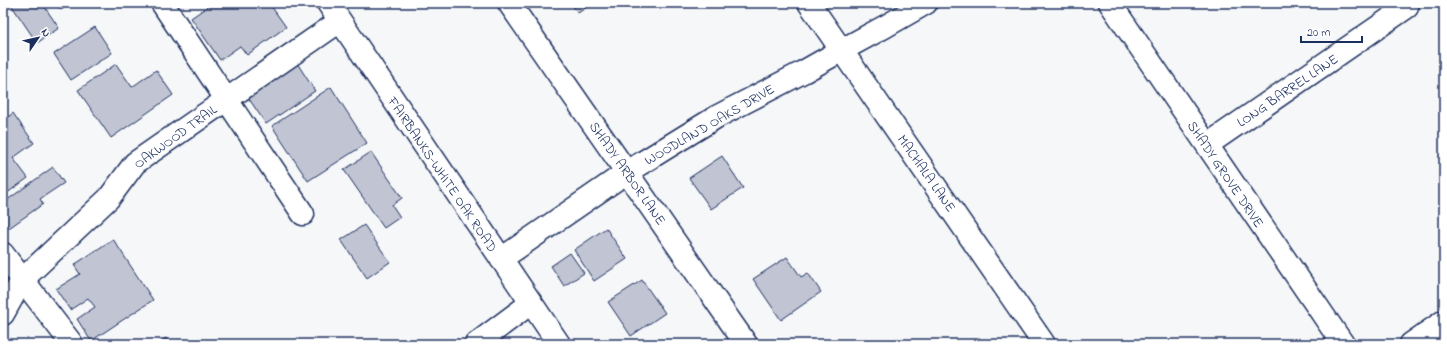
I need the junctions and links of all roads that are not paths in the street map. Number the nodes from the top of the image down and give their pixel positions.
1 (162, 3) edge
2 (328, 3) edge
3 (509, 3) edge
4 (809, 3) edge
5 (926, 3) edge
6 (1110, 3) edge
7 (1407, 7) dead end
8 (340, 21) junction
9 (842, 50) junction
10 (226, 99) junction
11 (1206, 145) junction
12 (626, 172) junction
13 (303, 214) dead end
14 (3, 254) edge
15 (501, 259) junction
16 (22, 280) junction
17 (531, 303) junction
18 (3, 314) edge
19 (1444, 321) edge
20 (72, 344) edge
21 (476, 344) edge
22 (559, 344) edge
23 (746, 344) edge
24 (1044, 344) edge
25 (1343, 344) edge
26 (1411, 344) edge

1 - 10 street
2 - 8 street, FAIRBANKS-WHITE OAK ROAD
3 - 12 street, SHADY ARBOR LANE
4 - 9 street, MACHALA LANE
5 - 9 street, WOODLAND OAKS DRIVE
6 - 11 street, SHADY GROVE DRIVE
7 - 11 street, LONG BARREL LANE
8 - 10 street, OAKWOOD TRAIL
8 - 15 street, FAIRBANKS-WHITE OAK ROAD
9 - 12 street, WOODLAND OAKS DRIVE
9 - 24 street, MACHALA LANE
10 - 13 street
10 - 16 street, OAKWOOD TRAIL
11 - 25 street, SHADY GROVE DRIVE
12 - 15 street, WOODLAND OAKS DRIVE
12 - 23 street, SHADY ARBOR LANE
14 - 16 street
15 - 17 street, FAIRBANKS-WHITE OAK ROAD
16 - 18 street, OAKWOOD TRAIL
16 - 20 street
17 - 21 street
17 - 22 street, FAIRBANKS-WHITE OAK ROAD
19 - 26 street

